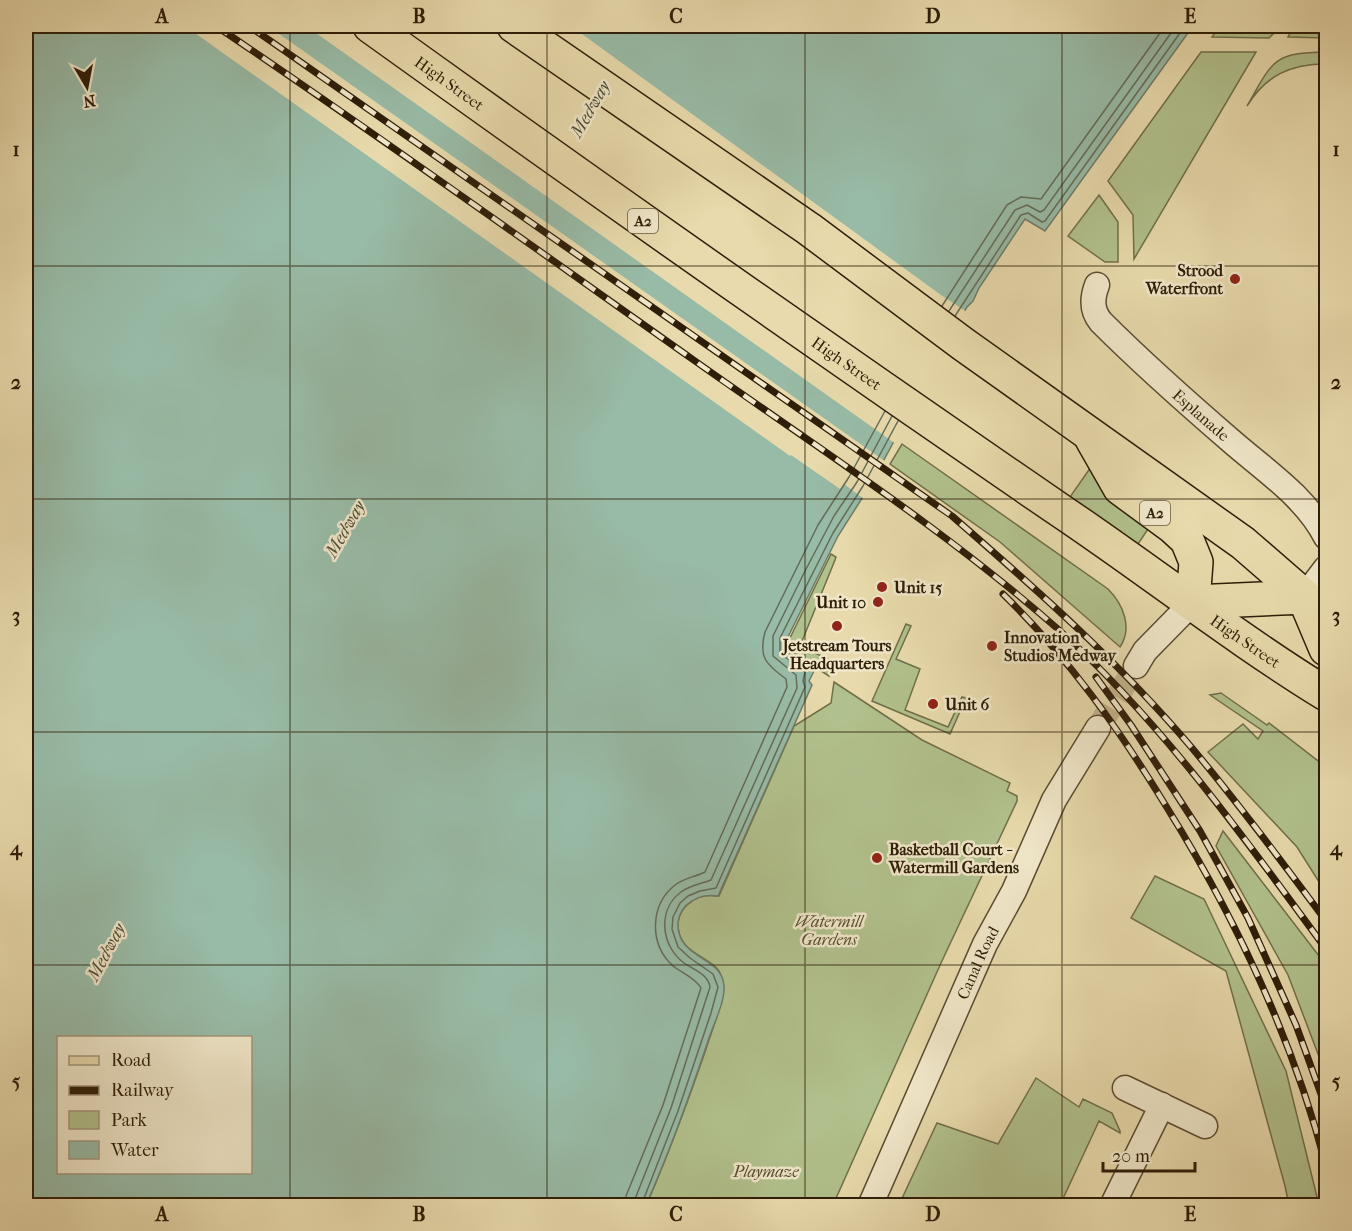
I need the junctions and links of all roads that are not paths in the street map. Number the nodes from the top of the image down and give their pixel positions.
1 (370, 26) edge
2 (514, 26) edge
3 (1097, 285) dead end
4 (1089, 433) junction
5 (1326, 537) edge
6 (1326, 568) edge
7 (1193, 602) junction
8 (1315, 606) edge
9 (1326, 649) edge
10 (1136, 666) tunnel mouth
11 (1326, 694) edge
12 (1098, 728) tunnel mouth
13 (1125, 1088) dead end
14 (1162, 1106) junction
15 (1205, 1126) dead end
16 (870, 1206) edge
17 (1113, 1206) edge

1 - 7 main road, High Street / A2
2 - 4 main road, A2
3 - 5 street, Esplanade
4 - 7 main road, A2
4 - 8 main road, A2
6 - 8 street
7 - 8 main road
7 - 10 street
7 - 11 main road, High Street / A2
8 - 9 main road, A2
12 - 16 street, Canal Road
13 - 14 street
14 - 15 street
14 - 17 street

